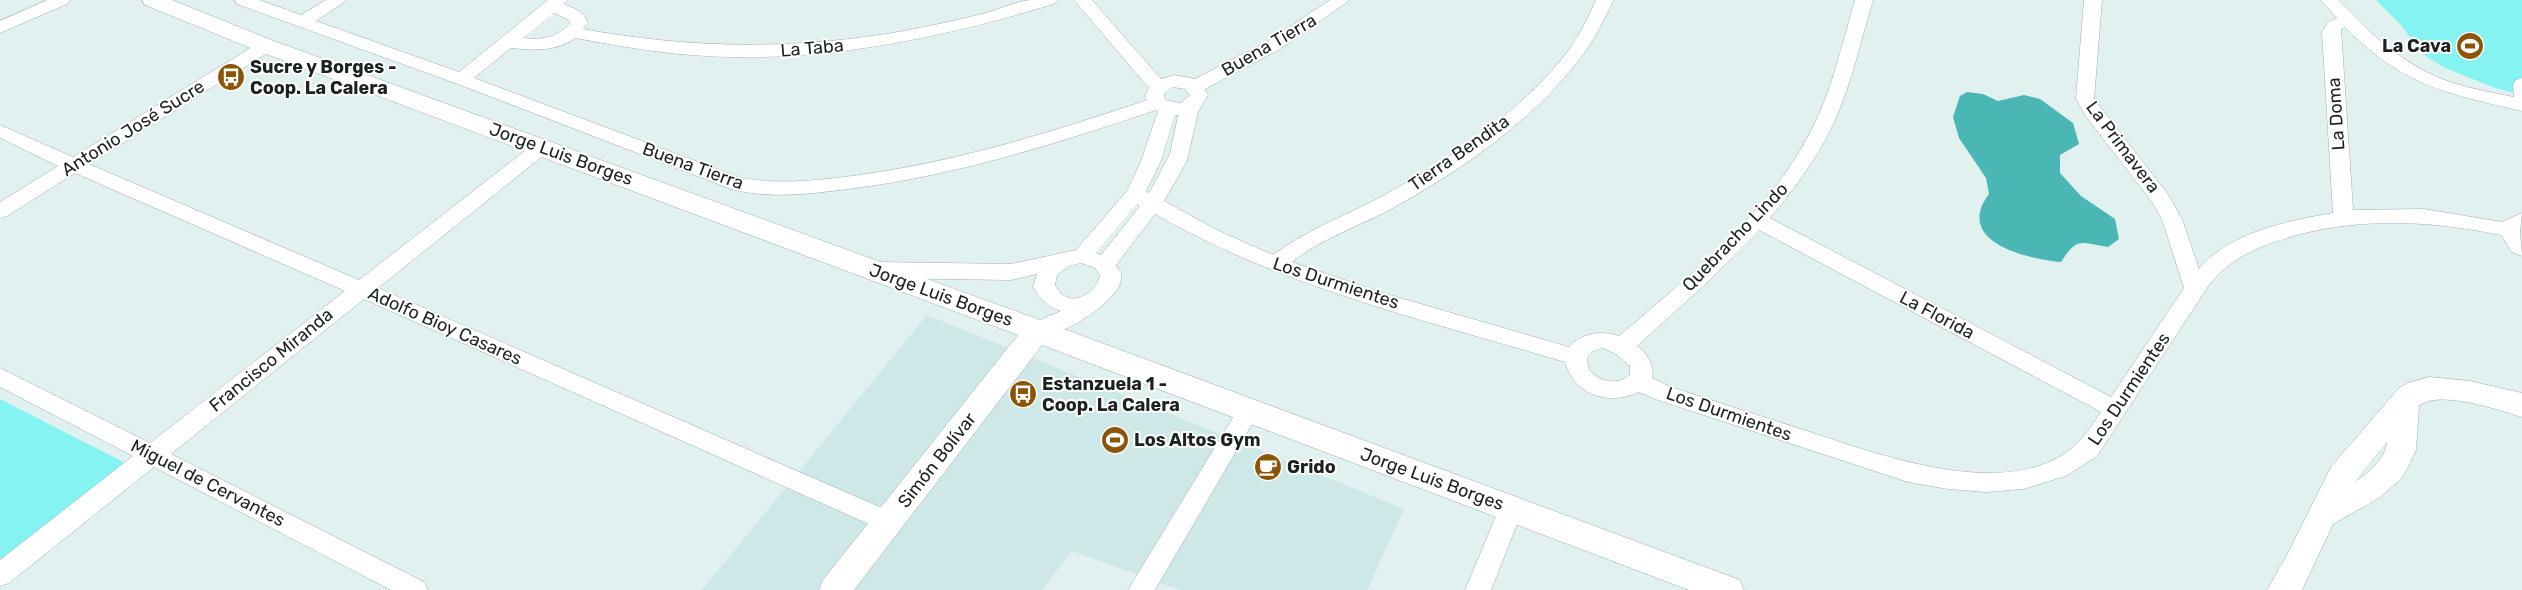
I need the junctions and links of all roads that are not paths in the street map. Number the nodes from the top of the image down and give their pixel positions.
1 (61, 0) edge
2 (153, 0) edge
3 (243, 0) edge
4 (338, 0) edge
5 (1048, 0) edge
6 (1083, 0) edge
7 (1095, 0) edge
8 (1341, 0) edge
9 (1605, 0) edge
10 (1864, 0) edge
11 (2093, 0) edge
12 (2330, 0) edge
13 (556, 3) edge
14 (2347, 19) junction
15 (302, 22) junction
16 (0, 28) edge
17 (573, 32) junction
18 (507, 42) junction
19 (266, 46) junction
20 (461, 79) junction
21 (2522, 84) edge
22 (1164, 95) junction
23 (1193, 96) junction
24 (2522, 96) edge
25 (2522, 104) edge
26 (0, 131) edge
27 (542, 147) junction
28 (73, 165) junction
29 (1144, 199) junction
30 (0, 211) edge
31 (2343, 217) junction
32 (1756, 220) junction
33 (2515, 225) edge
34 (2522, 249) edge
35 (1082, 256) junction
36 (1060, 261) junction
37 (1105, 264) junction
38 (1276, 264) junction
39 (874, 270) junction
40 (361, 288) junction
41 (2195, 289) junction
42 (1053, 299) junction
43 (1094, 301) junction
44 (1038, 330) junction
45 (1623, 346) junction
46 (1575, 357) junction
47 (0, 377) edge
48 (1638, 381) junction
49 (2515, 405) edge
50 (2117, 410) junction
51 (1248, 412) junction
52 (152, 454) junction
53 (1512, 509) junction
54 (889, 522) junction
55 (0, 575) edge
56 (415, 590) edge
57 (835, 590) edge
58 (1141, 590) edge
59 (1478, 590) edge
60 (1728, 590) edge
61 (2283, 590) edge

1 - 16 street
2 - 19 street, Jorge Luis Borges
3 - 15 street, Buena Tierra
4 - 15 street
5 - 17 street, La Taba
6 - 22 street
7 - 22 street
8 - 23 street, Buena Tierra
9 - 38 street, Tierra Bendita
10 - 32 street, Quebracho Lindo
11 - 41 street, La Primavera
12 - 14 street
13 - 17 street
13 - 18 street
14 - 25 street
14 - 31 street, La Doma
15 - 20 street, Buena Tierra
17 - 18 street
18 - 20 street
19 - 27 street, Jorge Luis Borges
19 - 28 street, Antonio José Sucre
20 - 22 street, Buena Tierra
21 - 24 street
22 - 23 street, Buena Tierra
22 - 23 street
22 - 29 street
23 - 29 street
26 - 28 street, Adolfo Bioy Casares
27 - 39 street, Jorge Luis Borges
27 - 40 street, Francisco Miranda
28 - 30 street, Antonio José Sucre
28 - 40 street, Adolfo Bioy Casares
29 - 35 street
29 - 37 street
29 - 38 street, Los Durmientes
31 - 33 street, Los Durmientes
31 - 41 street, Los Durmientes
32 - 45 street, Quebracho Lindo
32 - 50 street, La Florida
33 - 34 street
35 - 36 street
35 - 37 street
36 - 39 street
36 - 42 street
37 - 43 street
38 - 46 street, Los Durmientes
39 - 44 street, Jorge Luis Borges
40 - 52 street, Francisco Miranda
40 - 54 street, Adolfo Bioy Casares
41 - 50 street, Los Durmientes
42 - 43 street
42 - 44 street, Simón Bolívar
43 - 44 street, Simón Bolívar
44 - 51 street, Jorge Luis Borges
44 - 54 street, Simón Bolívar
45 - 46 street
45 - 48 street
46 - 48 street
47 - 52 street, Miguel de Cervantes
48 - 50 street, Los Durmientes
49 - 61 street
51 - 53 street, Jorge Luis Borges
51 - 58 street
52 - 55 street, Francisco Miranda
52 - 56 street, Miguel de Cervantes
53 - 59 street
53 - 60 street, Jorge Luis Borges
54 - 57 street, Simón Bolívar

